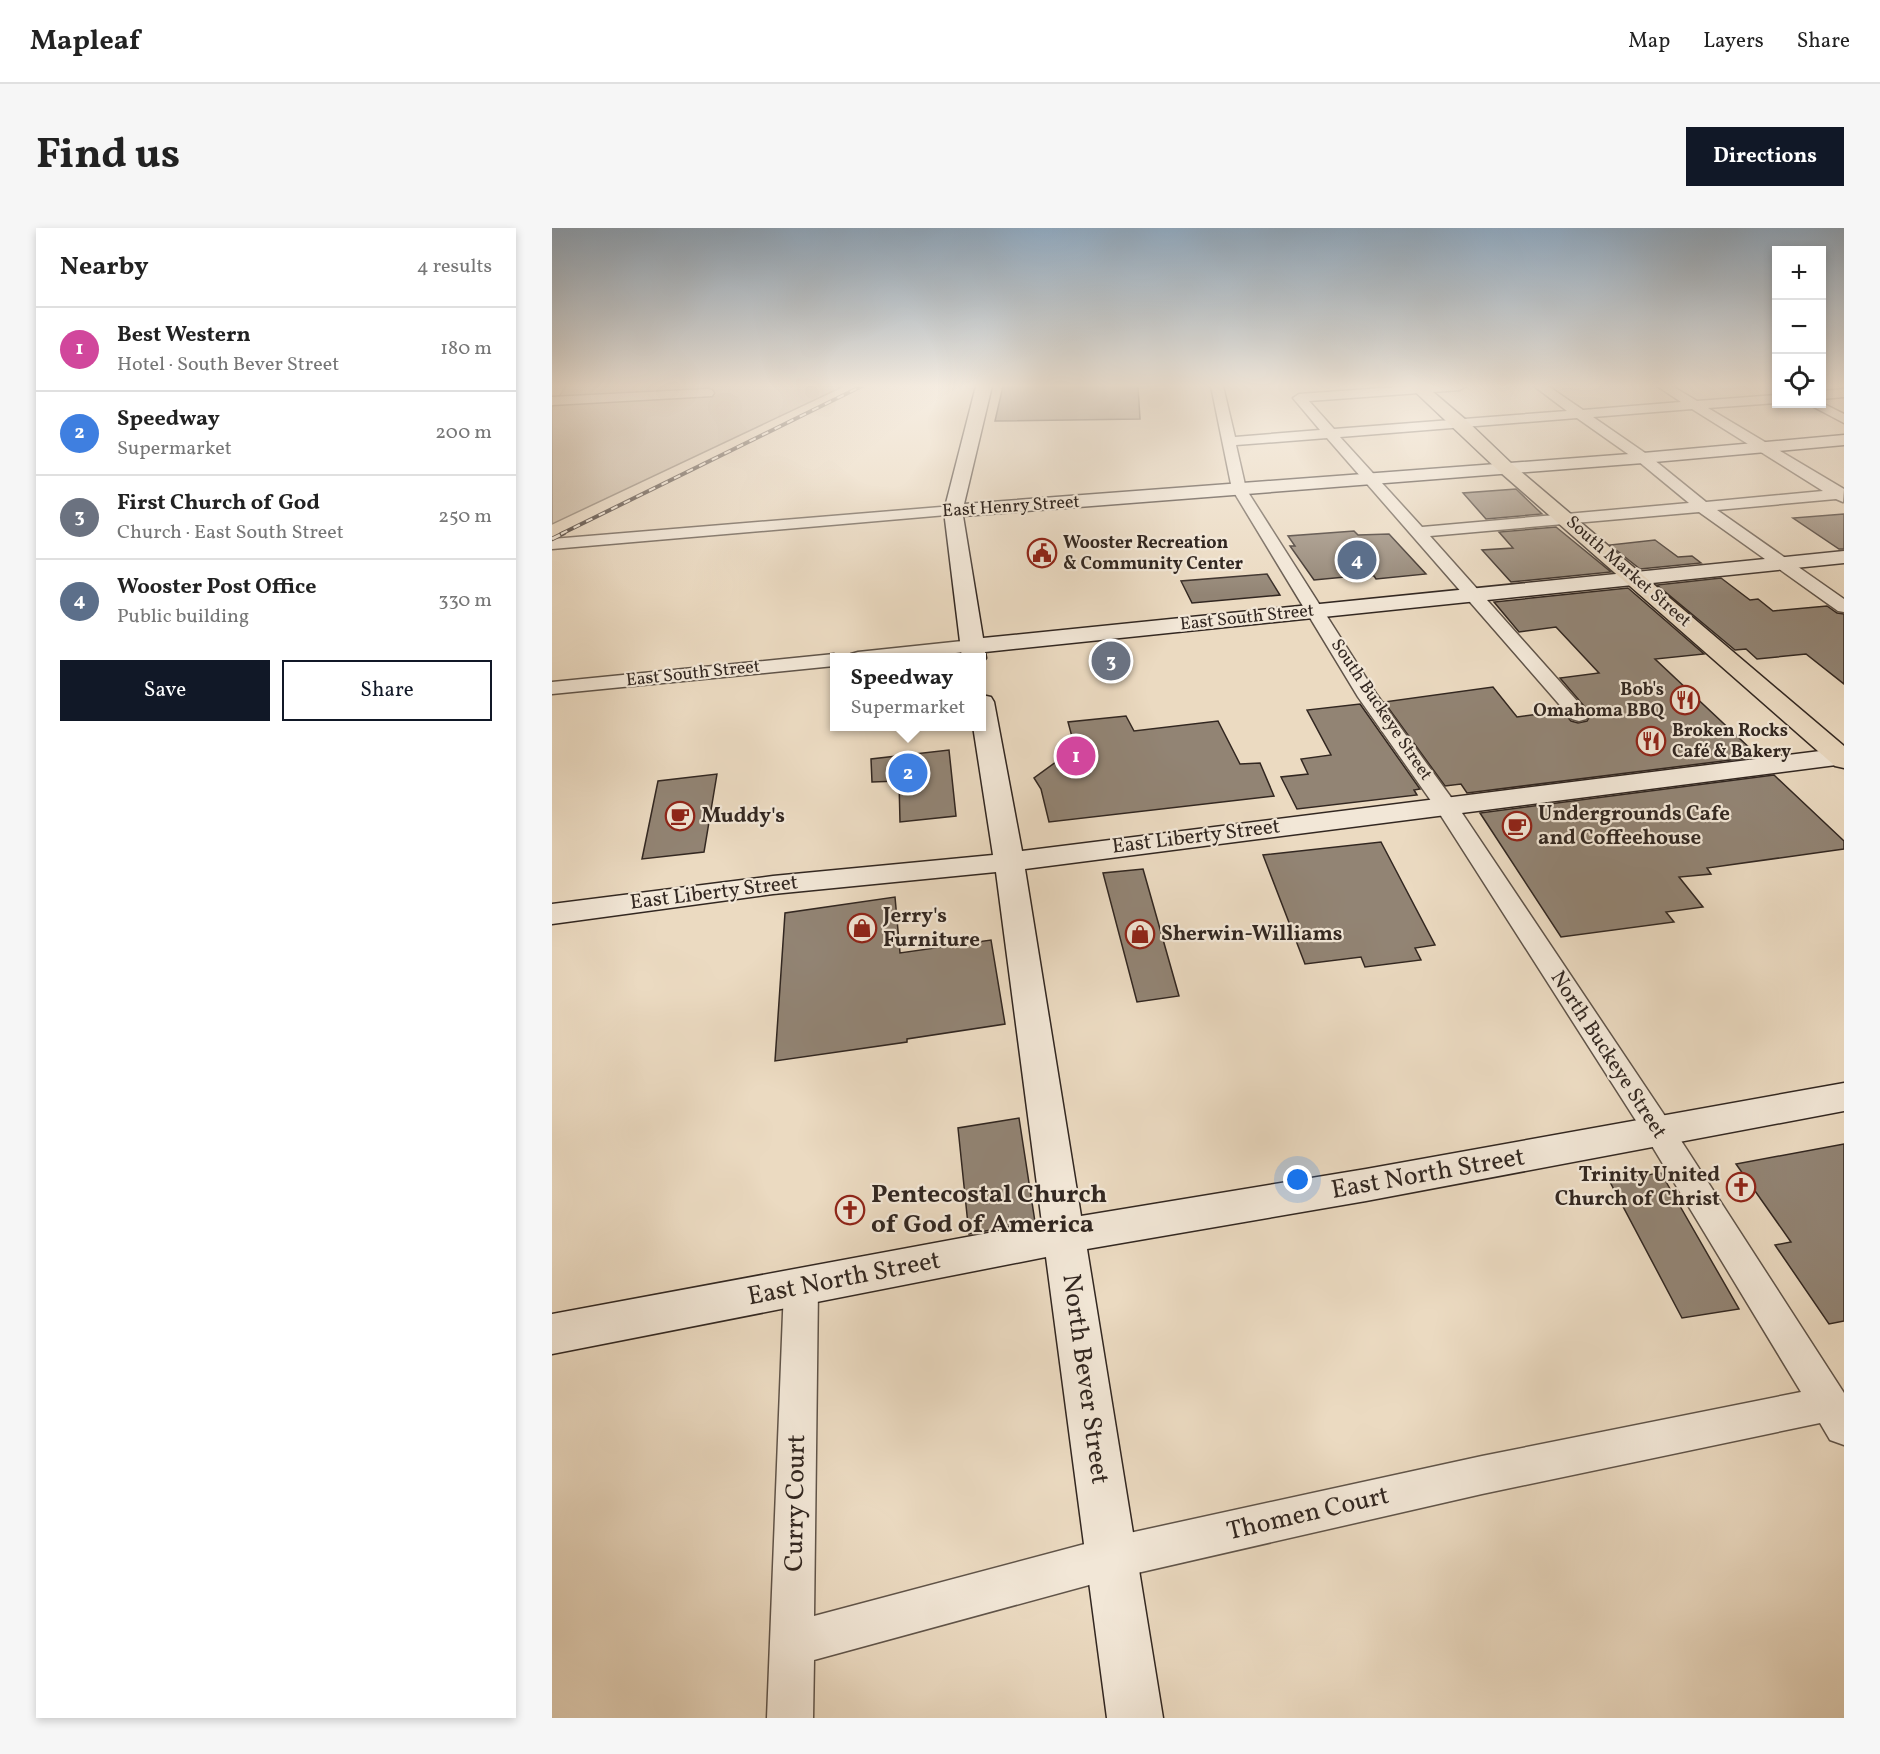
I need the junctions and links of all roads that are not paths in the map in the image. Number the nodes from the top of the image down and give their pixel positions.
1 (967, 456) edge
2 (1233, 456) edge
3 (1351, 456) edge
4 (1493, 456) edge
5 (1639, 456) edge
6 (1673, 456) edge
7 (1776, 456) edge
8 (1643, 458) junction
9 (1506, 468) junction
10 (1372, 478) junction
11 (1239, 489) junction
12 (1842, 495) edge
13 (1704, 508) junction
14 (953, 511) junction
15 (1568, 519) junction
16 (1419, 532) junction
17 (552, 544) edge
18 (1844, 557) edge
19 (1782, 563) junction
20 (1635, 579) junction
21 (1470, 594) junction
22 (1844, 607) edge
23 (1316, 611) junction
24 (973, 652) edge
25 (950, 653) edge
26 (830, 660) edge
27 (552, 688) edge
28 (1579, 715) dead end
29 (986, 731) edge
30 (1843, 757) edge
31 (1447, 807) junction
32 (1009, 862) junction
33 (552, 914) edge
34 (1844, 1097) edge
35 (1660, 1133) junction
36 (1065, 1236) junction
37 (801, 1288) junction
38 (552, 1334) edge
39 (1836, 1415) edge
40 (1111, 1558) junction
41 (793, 1644) junction
42 (790, 1718) edge
43 (1135, 1718) edge

1 - 14 street
2 - 11 street, South Buckeye Street
3 - 10 street
4 - 9 main road, South Market Street
5 - 8 street
6 - 8 street, East Henry Street
7 - 12 street
8 - 9 street, East Henry Street
8 - 13 street
9 - 10 street, East Henry Street
9 - 15 main road, South Market Street
10 - 11 street, East Henry Street
10 - 16 street
11 - 14 street, East Henry Street
11 - 23 street, South Buckeye Street
12 - 13 street
13 - 15 street
13 - 19 street
14 - 17 street, East Henry Street
14 - 24 street
15 - 16 street
15 - 20 main road, South Market Street
16 - 21 street
18 - 19 street, East South Street
19 - 20 street, East South Street
19 - 22 street
20 - 21 street, East South Street
20 - 30 main road, South Market Street
21 - 23 street, East South Street
21 - 28 street
23 - 24 street, East South Street
23 - 31 street, South Buckeye Street
24 - 25 street, East South Street
26 - 27 street, East South Street
29 - 32 street, North Bever Street
30 - 31 street, East Liberty Street
31 - 32 street, East Liberty Street
31 - 35 street, North Buckeye Street
32 - 33 street, East Liberty Street
32 - 36 street, North Bever Street
34 - 35 street, East North Street
35 - 36 street, East North Street
35 - 39 street, North Buckeye Street
36 - 37 street, East North Street
36 - 40 street, North Bever Street
37 - 38 street, East North Street
37 - 41 street, Curry Court
39 - 40 street, Thomen Court
40 - 41 street, Thomen Court
40 - 43 street, North Bever Street
41 - 42 street, Curry Court

